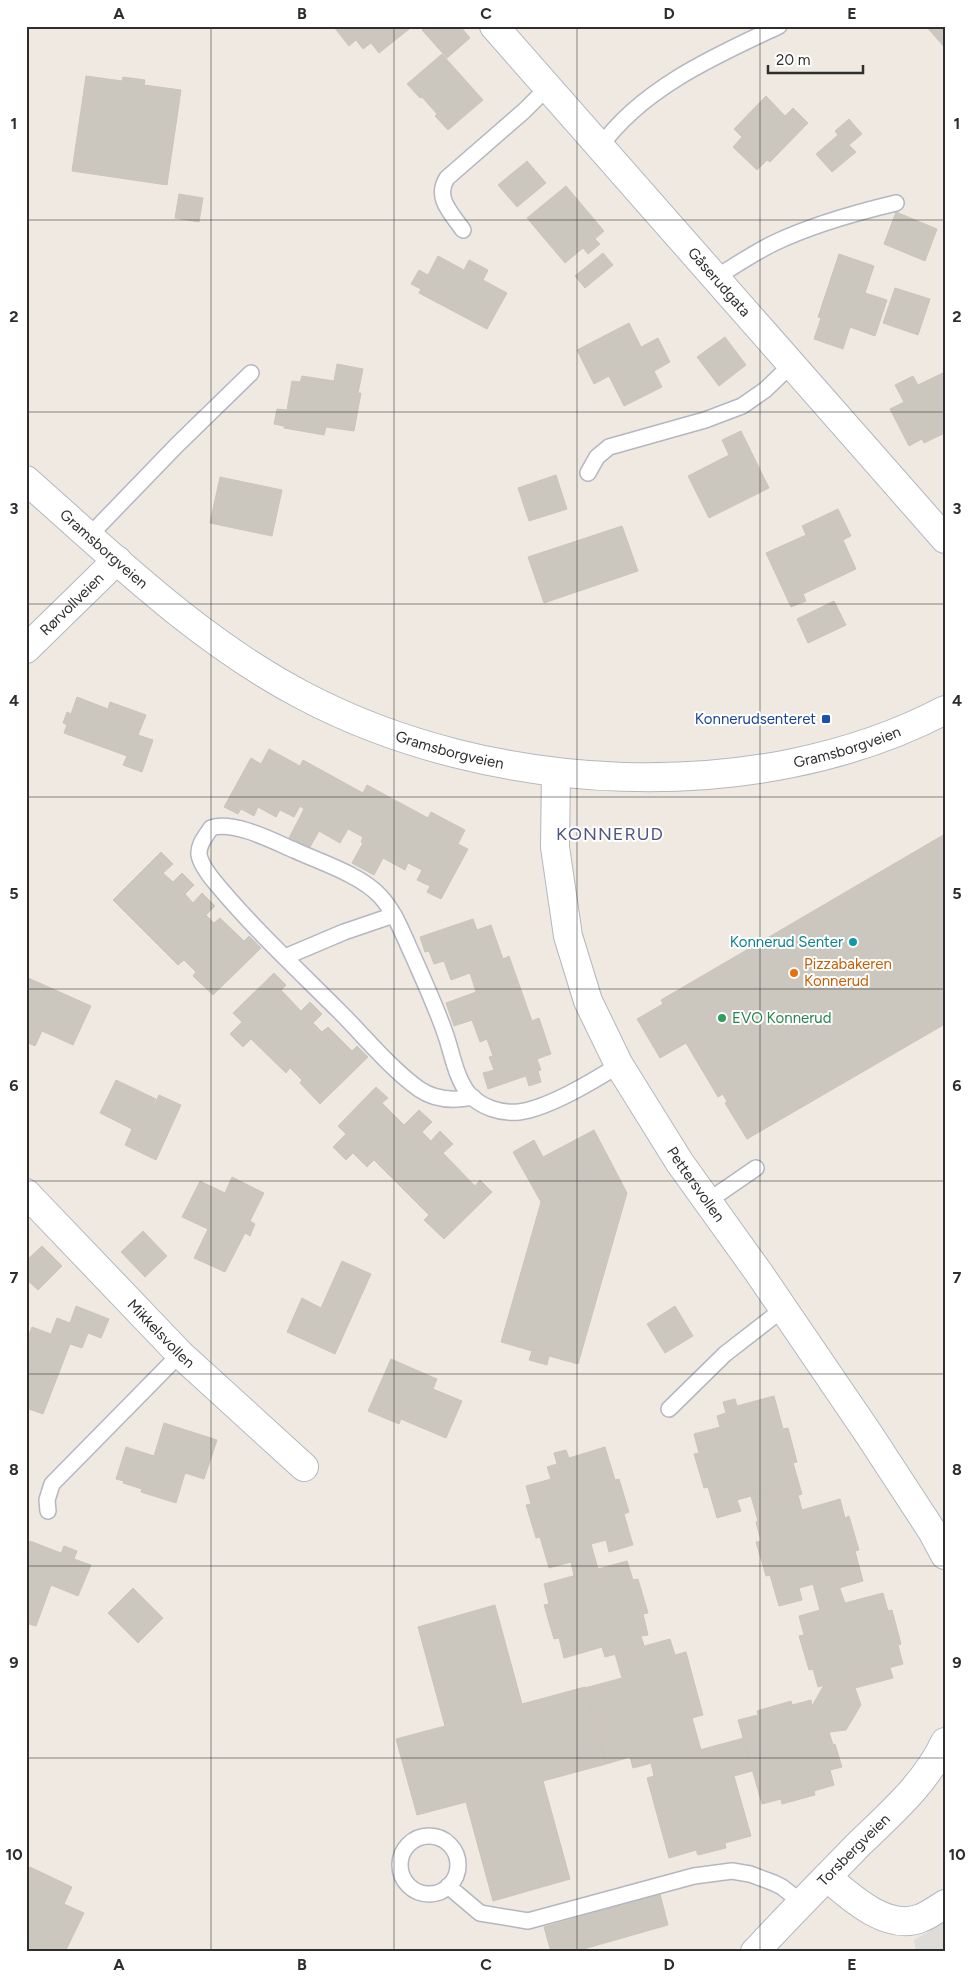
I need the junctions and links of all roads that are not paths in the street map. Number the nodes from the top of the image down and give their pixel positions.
1 (494, 26) edge
2 (779, 26) edge
3 (548, 87) junction
4 (600, 147) junction
5 (896, 203) dead end
6 (463, 230) dead end
7 (714, 278) junction
8 (791, 365) junction
9 (251, 373) dead end
10 (588, 473) dead end
11 (26, 480) edge
12 (89, 536) junction
13 (945, 539) edge
14 (117, 560) junction
15 (26, 649) edge
16 (945, 710) edge
17 (556, 772) junction
18 (394, 916) junction
19 (285, 957) junction
20 (619, 1066) junction
21 (473, 1097) junction
22 (756, 1168) dead end
23 (26, 1193) edge
24 (708, 1201) junction
25 (783, 1309) junction
26 (180, 1354) junction
27 (669, 1409) dead end
28 (304, 1467) dead end
29 (48, 1511) dead end
30 (945, 1555) edge
31 (945, 1742) edge
32 (827, 1877) junction
33 (448, 1886) dead end
34 (800, 1902) junction
35 (945, 1904) edge
36 (755, 1952) edge

1 - 3 street, Gåserudgata
2 - 4 lane
3 - 4 street, Gåserudgata
3 - 6 lane
4 - 7 street, Gåserudgata
5 - 7 lane
7 - 8 street, Gåserudgata
8 - 10 lane
8 - 13 street, Gåserudgata
9 - 12 lane
11 - 12 street, Gramsborgveien
12 - 14 street, Gramsborgveien
14 - 15 street, Rørvollveien
14 - 17 street, Gramsborgveien
16 - 17 street, Gramsborgveien
17 - 20 street, Pettersvollen
18 - 19 lane
18 - 19 lane
18 - 21 lane
19 - 21 lane
20 - 21 lane
20 - 24 street, Pettersvollen
22 - 24 lane
23 - 26 street, Mikkelsvollen
24 - 25 street, Pettersvollen
25 - 27 lane
25 - 30 street, Pettersvollen
26 - 28 street, Mikkelsvollen
26 - 29 lane
31 - 32 street, Torsbergveien
32 - 34 street, Torsbergveien
32 - 35 street
33 - 34 lane
34 - 36 street, Torsbergveien

